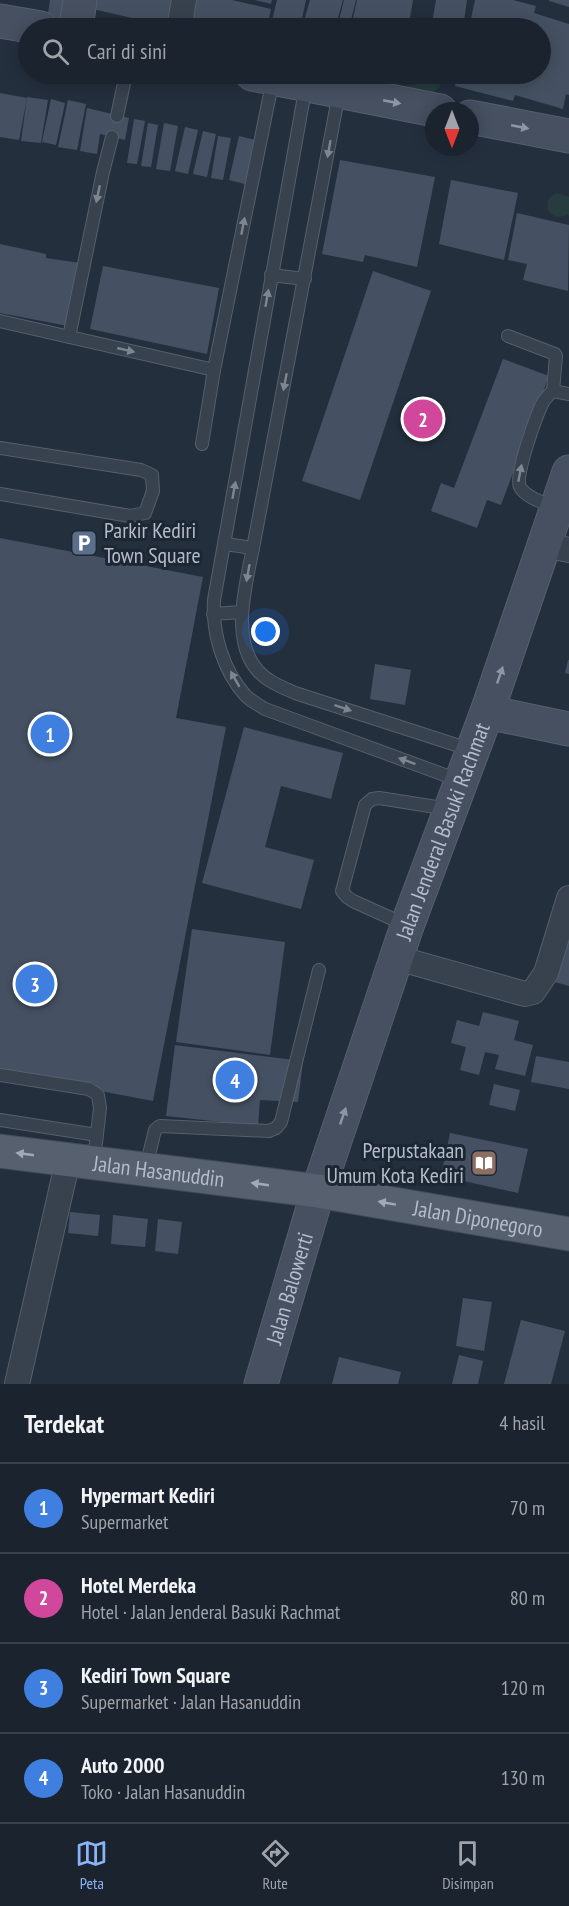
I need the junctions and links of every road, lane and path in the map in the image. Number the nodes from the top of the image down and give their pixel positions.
1 (80, 0) edge
2 (184, 0) edge
3 (77, 18) edge
4 (181, 18) edge
5 (0, 21) edge
6 (18, 24) edge
7 (124, 84) edge
8 (262, 84) edge
9 (301, 84) edge
10 (306, 85) junction
11 (339, 92) junction
12 (425, 108) edge
13 (117, 116) dead end
14 (479, 119) edge
15 (569, 136) edge
16 (112, 137) dead end
17 (271, 275) junction
18 (305, 279) junction
19 (0, 321) edge
20 (508, 336) dead end
21 (69, 337) junction
22 (214, 370) junction
23 (553, 391) junction
24 (569, 394) edge
25 (202, 444) dead end
26 (0, 448) edge
27 (569, 472) edge
28 (0, 494) edge
29 (557, 508) junction
30 (225, 544) junction
31 (557, 547) edge
32 (253, 548) junction
33 (242, 612) junction
34 (213, 614) junction
35 (487, 712) junction
36 (569, 729) edge
37 (473, 750) junction
38 (457, 795) junction
39 (569, 898) edge
40 (407, 926) junction
41 (397, 958) junction
42 (319, 970) dead end
43 (0, 1076) edge
44 (0, 1120) edge
45 (0, 1151) edge
46 (86, 1153) junction
47 (146, 1168) junction
48 (318, 1191) junction
49 (569, 1234) edge
50 (17, 1384) edge
51 (261, 1384) edge

1 - 3 main road
2 - 4 street
5 - 6 main road
7 - 13 lane
22 -> 8 lane
9 - 10 main road
10 - 11 main road
10 - 17 lane
11 -> 12 main road
11 -> 18 lane
14 -> 15 main road
16 -> 21 lane
17 - 18 lane
30 -> 17 lane
18 -> 32 lane
19 - 21 lane
20 - 23 lane
21 -> 22 lane
22 - 25 lane
23 - 24 lane
29 -> 23 lane
26 - 28 lane
27 - 29 main road, Jalan Jenderal Basuki Rachmat
29 - 31 main road, Jalan Jenderal Basuki Rachmat
30 - 32 lane
30 - 34 lane
35 -> 31 main road, Jalan Jenderal Basuki Rachmat
32 -> 33 lane
33 - 34 lane
33 -> 37 lane
38 -> 34 lane
35 - 36 main road
35 - 37 main road, Jalan Jenderal Basuki Rachmat
37 - 38 main road, Jalan Jenderal Basuki Rachmat
38 - 40 main road, Jalan Jenderal Basuki Rachmat
38 - 40 lane
39 - 41 street
40 - 41 main road, Jalan Jenderal Basuki Rachmat
48 -> 41 main road, Jalan Jenderal Basuki Rachmat
42 - 47 lane
43 - 46 lane
44 - 46 lane
46 -> 45 main road, Jalan Hasanuddin
46 - 47 main road, Jalan Hasanuddin
46 - 50 street
48 -> 47 main road, Jalan Hasanuddin
49 -> 48 main road, Jalan Diponegoro
48 - 51 main road, Jalan Balowerti

